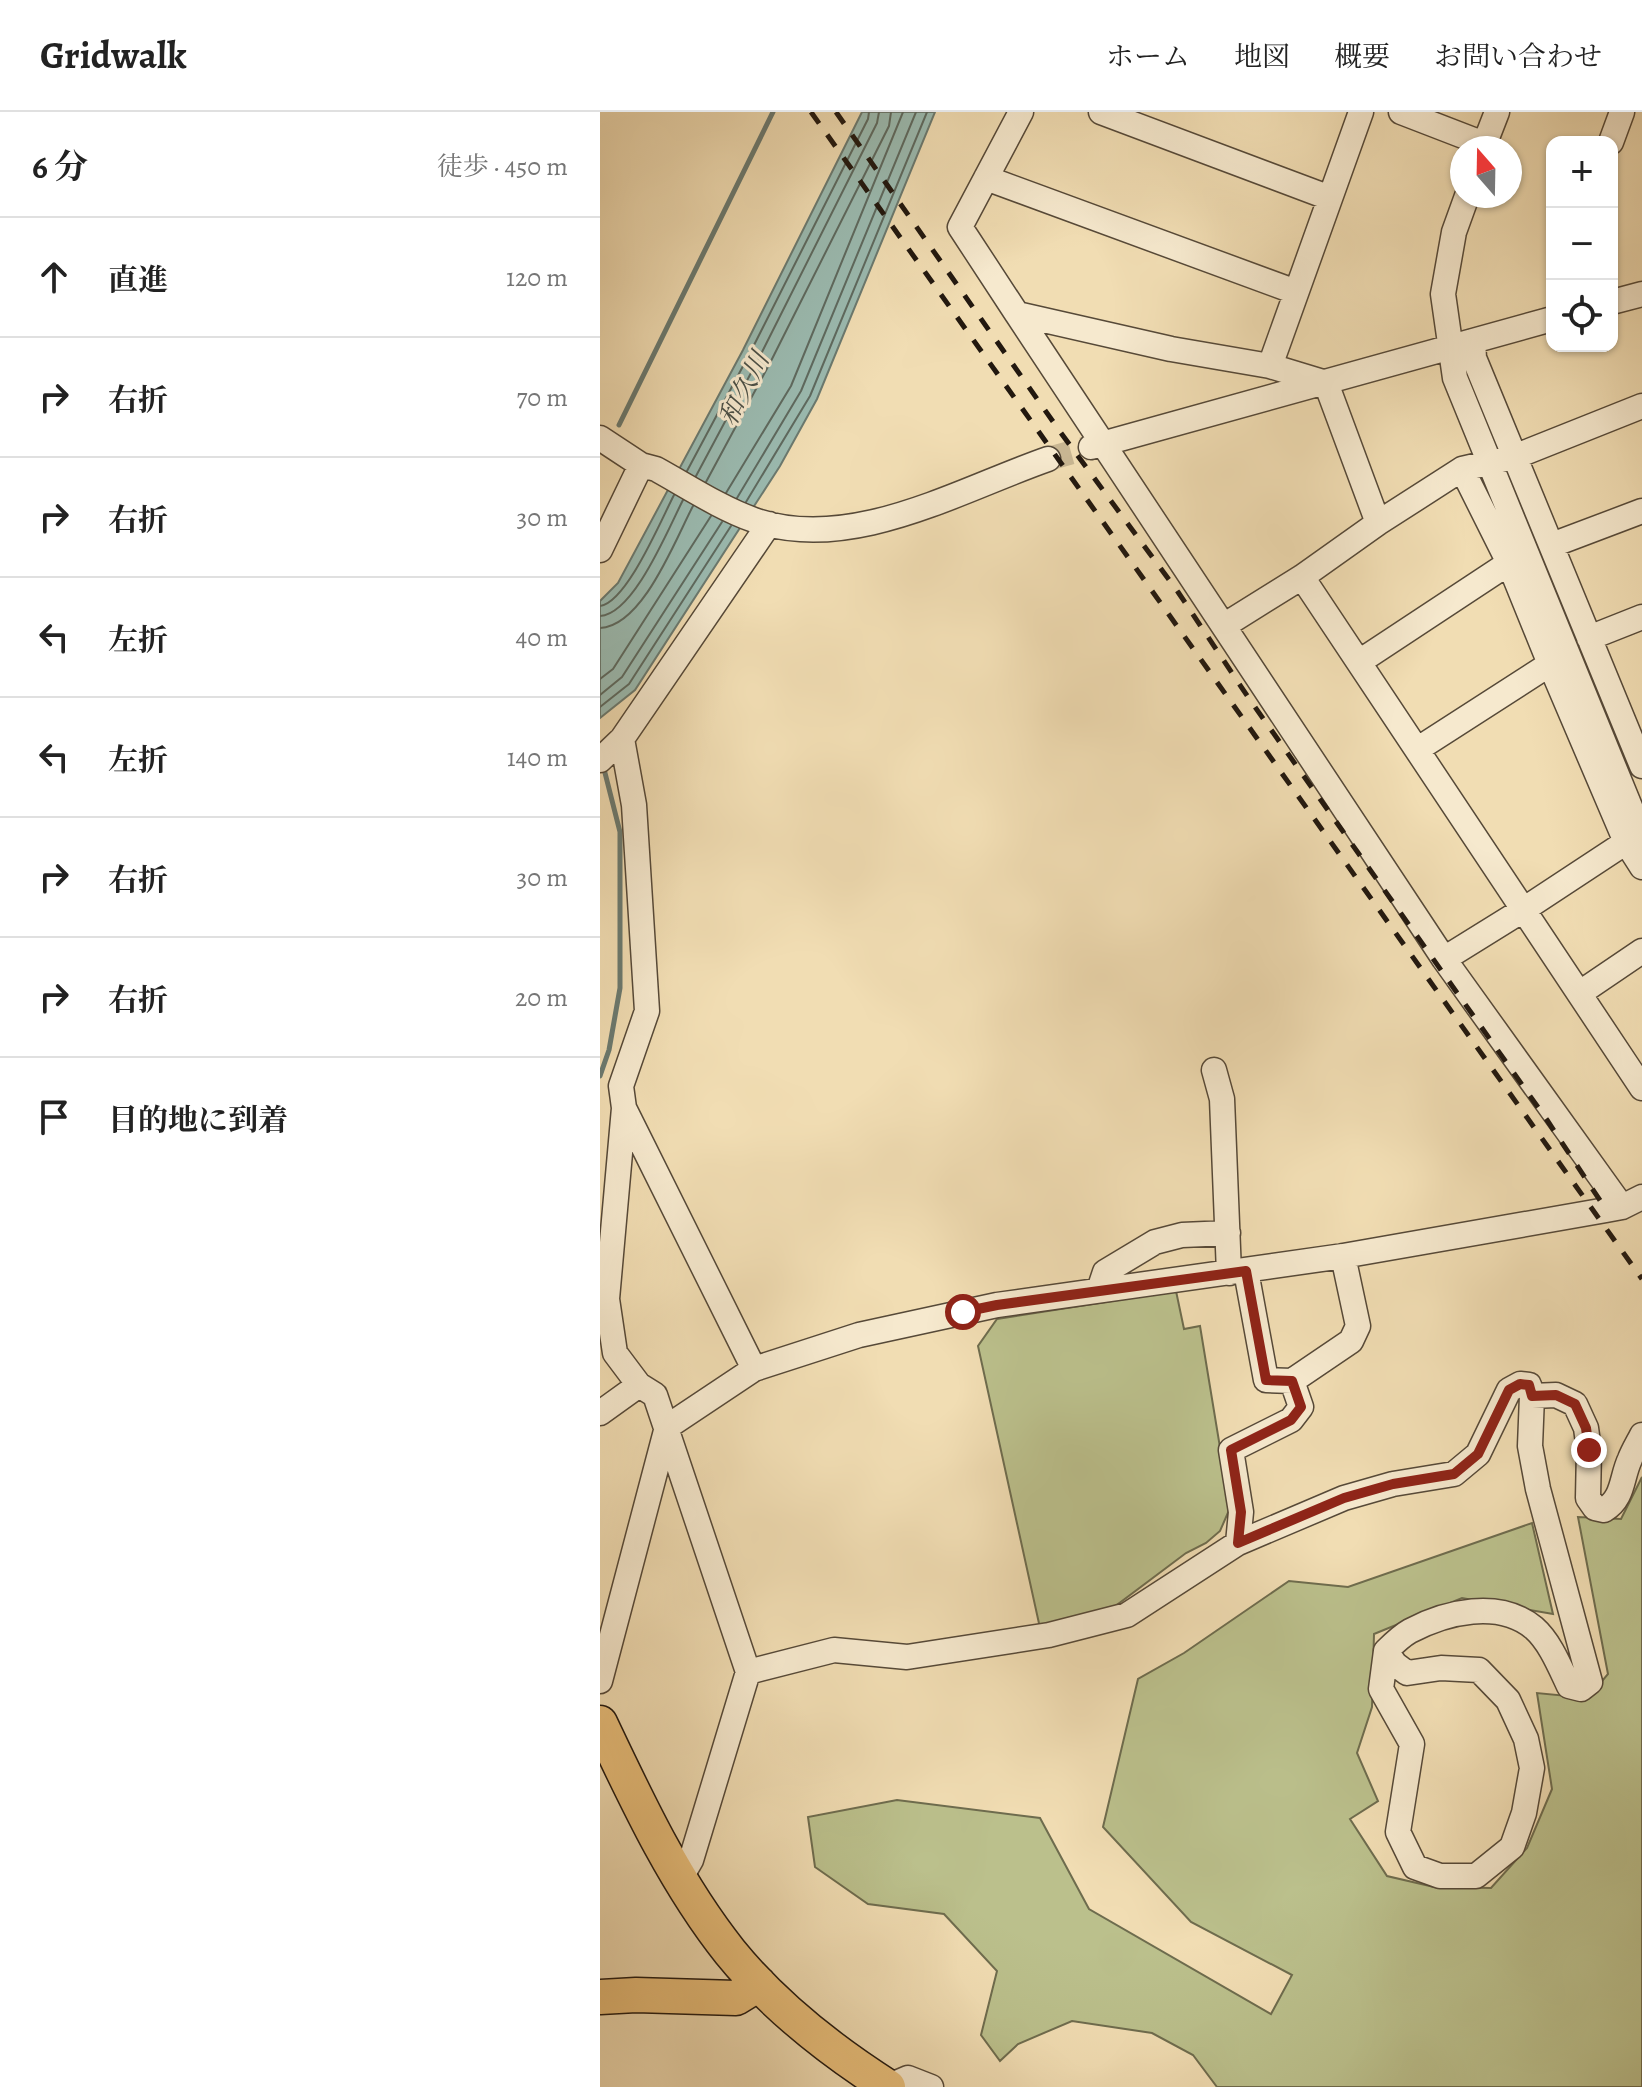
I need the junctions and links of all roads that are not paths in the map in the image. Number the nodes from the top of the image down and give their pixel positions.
1 (1021, 112) edge
2 (1101, 112) edge
3 (1361, 112) edge
4 (1401, 112) edge
5 (1497, 112) edge
6 (1622, 112) edge
7 (1459, 136) edge
8 (1487, 136) edge
9 (1613, 136) edge
10 (986, 178) junction
11 (1330, 198) junction
12 (1463, 208) edge
13 (1296, 292) junction
14 (1642, 294) edge
15 (1618, 300) edge
16 (1017, 314) junction
17 (1546, 316) edge
18 (1473, 341) junction
19 (1449, 346) junction
20 (1270, 366) junction
21 (1326, 383) junction
22 (1642, 406) edge
23 (600, 438) edge
24 (1098, 446) junction
25 (1514, 457) junction
26 (1048, 459) tunnel mouth
27 (1489, 463) junction
28 (648, 467) junction
29 (1462, 469) junction
30 (1642, 511) edge
31 (760, 522) junction
32 (1378, 523) junction
33 (1552, 545) junction
34 (600, 550) edge
35 (1509, 563) junction
36 (1302, 577) junction
37 (1642, 617) edge
38 (1225, 625) junction
39 (1589, 638) junction
40 (1359, 662) junction
41 (1550, 664) junction
42 (1634, 728) edge
43 (622, 739) junction
44 (1418, 749) junction
45 (600, 760) edge
46 (1642, 766) edge
47 (1637, 836) edge
48 (1642, 867) edge
49 (1523, 910) junction
50 (1642, 951) edge
51 (1444, 959) junction
52 (1580, 993) junction
53 (1214, 1070) dead end
54 (1640, 1079) edge
55 (624, 1108) junction
56 (1632, 1202) edge
57 (1228, 1233) junction
58 (1343, 1256) junction
59 (1238, 1272) junction
60 (1099, 1290) junction
61 (754, 1369) junction
62 (1292, 1381) junction
63 (639, 1385) junction
64 (1532, 1396) junction
65 (600, 1413) edge
66 (667, 1427) junction
67 (1642, 1435) edge
68 (1238, 1543) junction
69 (1386, 1651) junction
70 (748, 1672) junction
71 (600, 1681) edge
72 (600, 1723) edge
73 (680, 1879) junction
74 (759, 1984) junction
75 (600, 1997) edge
76 (887, 2087) edge
77 (931, 2087) edge

1 - 10 street
2 - 11 street
3 - 11 street
4 - 7 street
5 - 8 street
6 - 9 street
10 - 13 street
10 - 16 street
11 - 13 street
12 - 19 street
13 - 20 street
14 - 15 street
16 - 20 street
16 - 24 street
17 - 18 street
18 - 19 street
18 - 25 street
19 - 21 street
19 - 27 street
20 - 21 street
21 - 24 street
21 - 32 street
22 - 25 street
23 - 28 street
24 - 38 street
25 - 27 street
25 - 33 street
26 - 31 street
27 - 29 street
27 - 47 street
28 - 31 street
28 - 34 street
29 - 32 street
29 - 35 street
30 - 33 street
31 - 43 street
32 - 36 street
33 - 39 street
35 - 40 street
35 - 41 street
36 - 38 street
36 - 40 street
37 - 39 street
38 - 51 street
39 - 42 street
40 - 44 street
41 - 44 street
41 - 47 street
42 - 46 street
43 - 45 street
43 - 55 street
44 - 49 street
47 - 48 street
47 - 49 street
49 - 51 street
49 - 52 street
50 - 52 street
51 - 56 street
52 - 54 street
53 - 57 street
55 - 61 street
55 - 63 street
56 - 58 street
57 - 59 street
57 - 60 street
58 - 59 street
58 - 62 street
59 - 60 street
59 - 62 street
60 - 61 street
61 - 66 street
62 - 68 street
63 - 65 street
63 - 66 street
64 - 67 street
64 - 68 street
64 - 69 street
66 - 70 street
66 - 71 street
68 - 70 street
69 - 69 street
70 - 73 street
72 - 73 highway
73 - 74 highway
74 - 75 highway
74 - 76 highway
76 - 77 street

